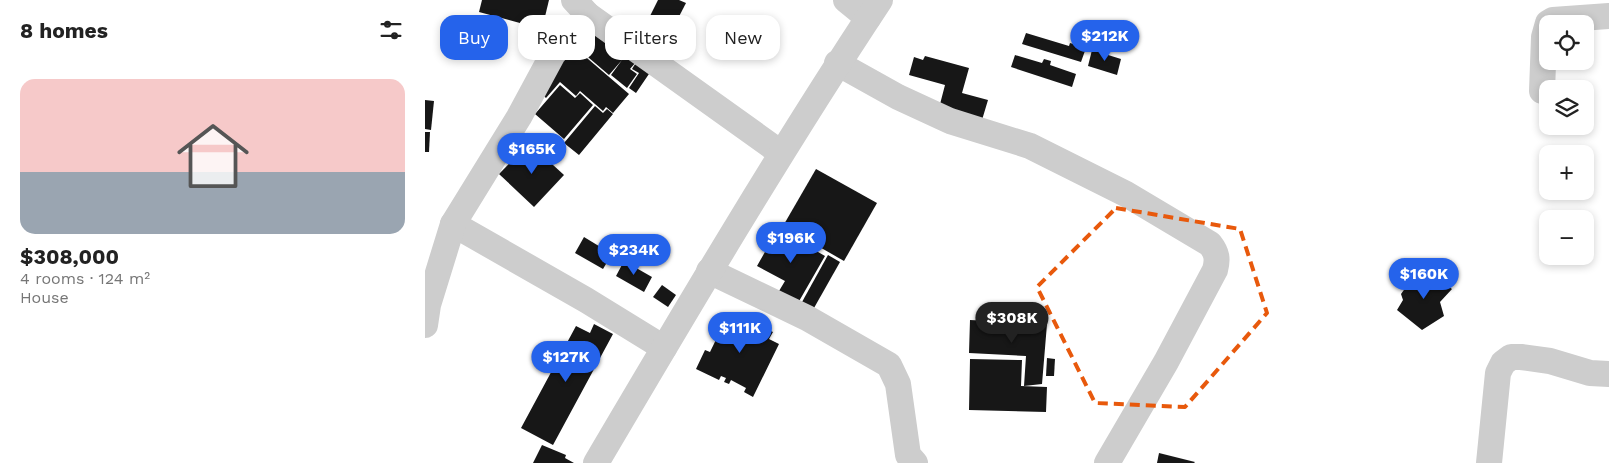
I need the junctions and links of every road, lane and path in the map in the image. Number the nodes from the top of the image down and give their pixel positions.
1 (846, 0) edge
2 (581, 7) edge
3 (874, 9) edge
4 (1609, 16) edge
5 (837, 63) junction
6 (1542, 80) edge
7 (781, 153) junction
8 (453, 224) junction
9 (709, 271) junction
10 (425, 325) edge
11 (664, 348) junction
12 (1609, 374) edge
13 (596, 463) edge
14 (915, 463) edge
15 (1107, 463) edge
16 (1489, 463) edge

1 - 3 street
2 - 7 street
2 - 8 street
3 - 5 street
4 - 6 street
5 - 7 street
5 - 15 street
7 - 9 street
8 - 10 street
8 - 11 street
9 - 11 street
9 - 14 street
11 - 13 street
12 - 16 street

